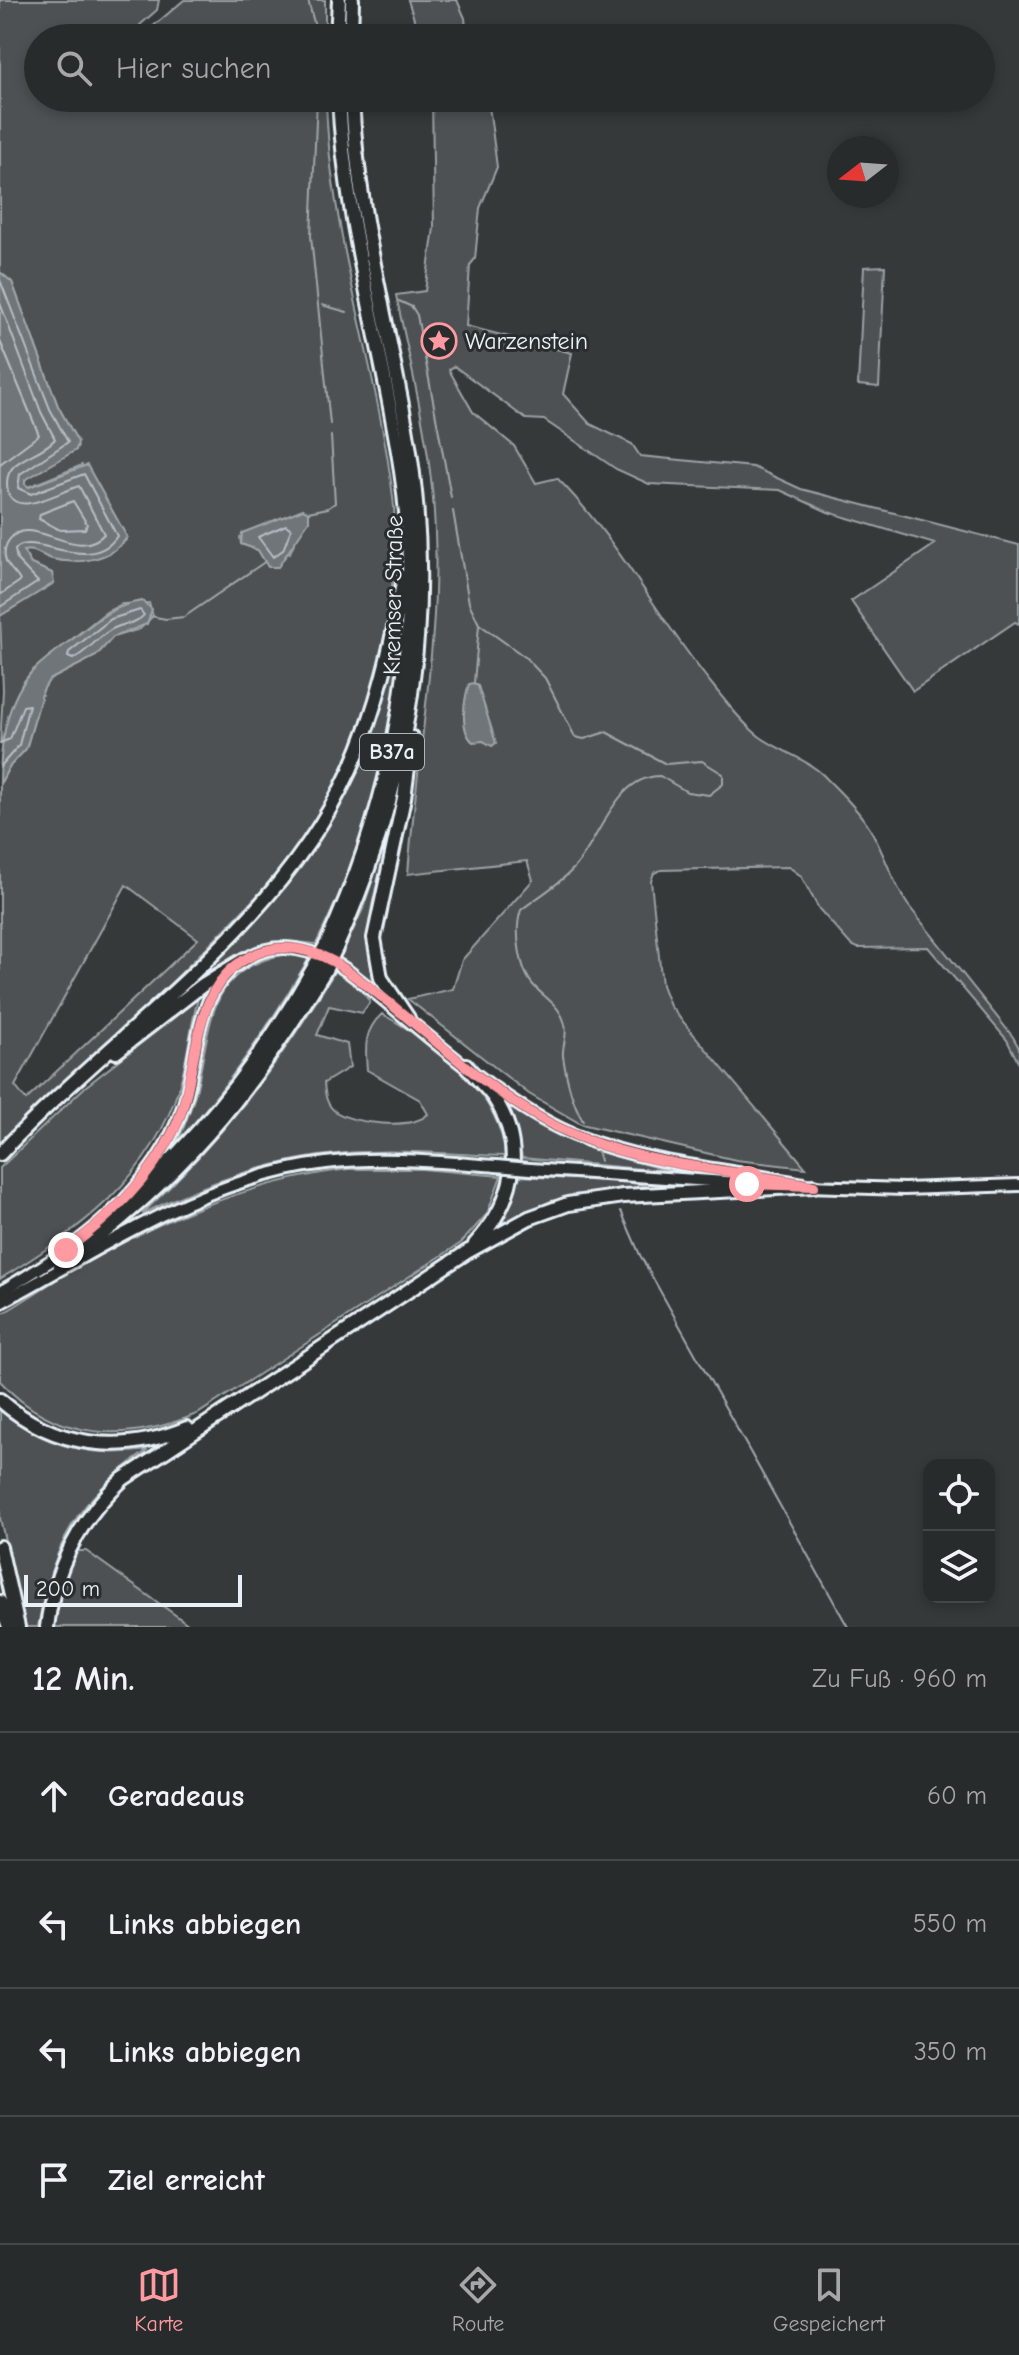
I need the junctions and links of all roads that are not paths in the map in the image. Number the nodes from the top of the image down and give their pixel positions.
1 (339, 0) edge
2 (352, 0) edge
3 (338, 24) edge
4 (351, 24) edge
5 (340, 112) edge
6 (353, 112) edge
7 (411, 508) junction
8 (408, 550) junction
9 (418, 655) junction
10 (331, 946) junction
11 (245, 959) junction
12 (319, 969) junction
13 (408, 1018) junction
14 (466, 1065) junction
15 (79, 1081) junction
16 (0, 1154) edge
17 (1019, 1185) edge
18 (814, 1186) junction
19 (117, 1211) junction
20 (467, 1252) junction
21 (60, 1266) junction
22 (0, 1292) edge
23 (0, 1303) edge
24 (0, 1400) edge
25 (215, 1415) junction
26 (0, 1547) edge
27 (0, 1602) edge
28 (9, 1627) edge
29 (18, 1627) edge
30 (47, 1627) edge

1 - 3 highway
2 - 4 highway
5 - 7 highway, Kremser Straße / B37a
6 - 7 highway, Kremser Straße / B37a
7 - 8 highway, Kremser Straße / B37a
7 - 9 highway, Kremser Straße / B37a
8 - 10 highway, Kremser Straße / B37a
8 - 15 highway
9 - 10 highway, Kremser Straße / B37a
9 - 13 highway
10 - 12 highway, Kremser Straße / B37a, bridge
11 - 13 main road
11 - 15 highway
11 - 19 main road
12 - 19 highway, Kremser Straße / B37a
12 - 21 highway, Kremser Straße / B37a
13 - 14 main road
14 - 18 main road
14 - 20 highway
15 - 16 highway
17 - 18 main road
18 - 20 highway
18 - 21 main road, bridge
19 - 22 main road
20 - 25 highway
21 - 23 main road
24 - 25 highway
25 - 30 highway
26 - 29 highway
27 - 28 highway

